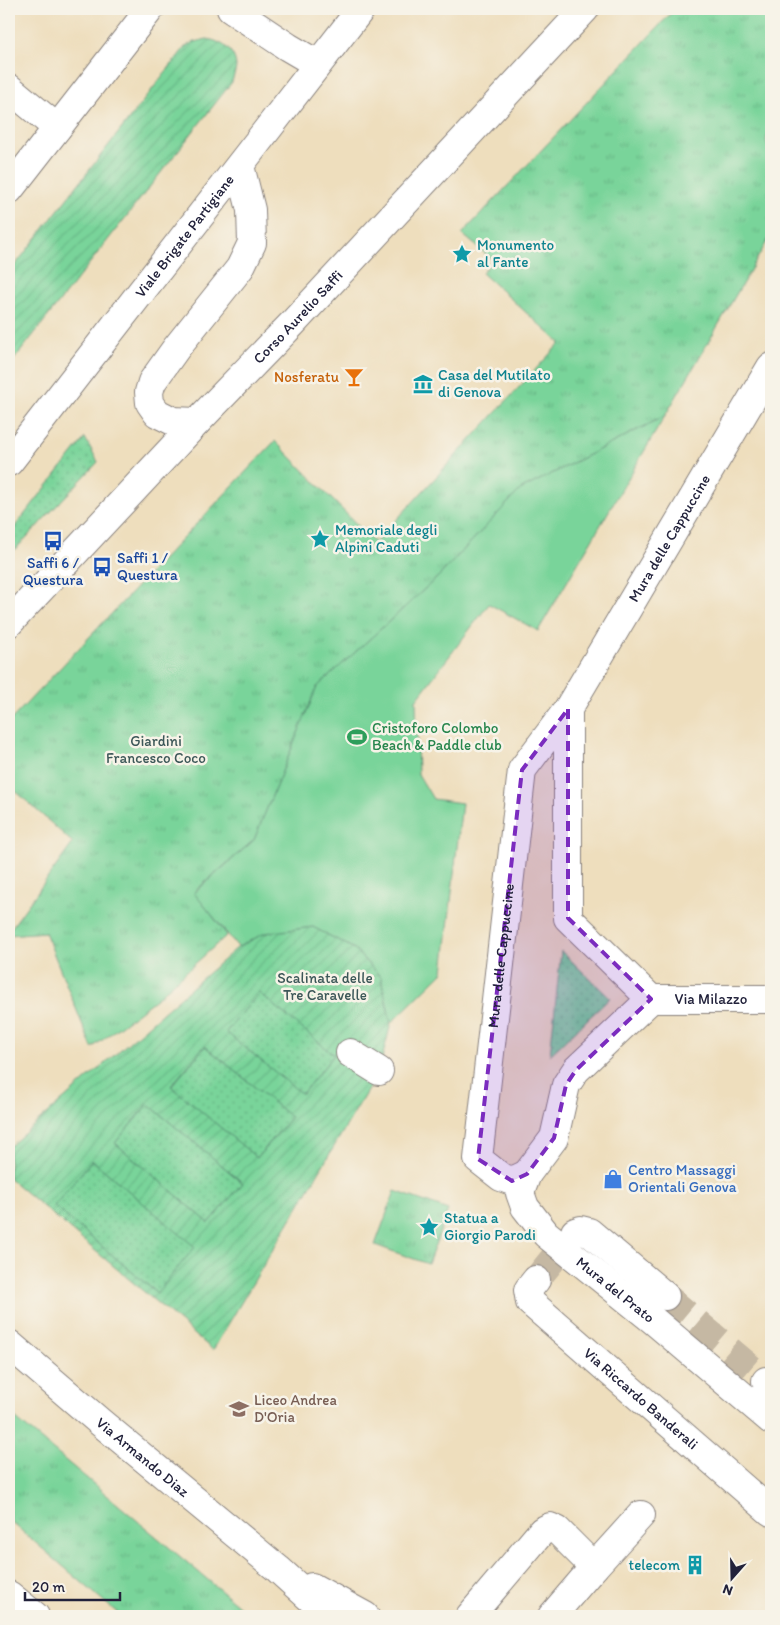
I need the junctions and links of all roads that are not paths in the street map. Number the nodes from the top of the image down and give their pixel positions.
1 (150, 9) edge
2 (231, 9) edge
3 (360, 9) edge
4 (585, 9) edge
5 (317, 64) junction
6 (9, 88) edge
7 (58, 128) junction
8 (240, 166) junction
9 (9, 190) edge
10 (771, 367) edge
11 (197, 422) junction
12 (9, 462) edge
13 (9, 623) edge
14 (568, 709) junction
15 (651, 999) junction
16 (771, 999) edge
17 (350, 1053) dead end
18 (379, 1071) dead end
19 (528, 1174) junction
20 (574, 1232) dead end
21 (536, 1280) tunnel mouth
22 (665, 1296) tunnel mouth
23 (9, 1344) edge
24 (771, 1420) edge
25 (771, 1512) edge
26 (641, 1515) dead end
27 (594, 1567) junction
28 (278, 1569) junction
29 (9, 1595) edge
30 (34, 1616) edge
31 (316, 1616) edge
32 (330, 1616) edge
33 (366, 1616) edge
34 (470, 1616) edge
35 (552, 1616) edge

1 - 7 street
2 - 5 street
3 - 5 street, Viale Brigate Partigiane
4 - 11 street, Corso Aurelio Saffi
5 - 8 street, Viale Brigate Partigiane
6 - 7 street
7 - 9 street
8 - 11 street
8 - 12 street, Viale Brigate Partigiane
10 - 14 street, Mura delle Cappuccine
11 - 13 street, Corso Aurelio Saffi
14 - 15 street
14 - 19 street, Mura delle Cappuccine
15 - 16 street, Via Milazzo
15 - 19 street, Mura del Prato
17 - 18 street
19 - 24 street, Mura del Prato
20 - 22 street
21 - 25 street, Via Riccardo Banderali
23 - 28 street, Via Armando Diaz
26 - 27 street
27 - 34 street
27 - 35 street
28 - 31 street, Via Armando Diaz
28 - 32 street, Via Armando Diaz
28 - 33 street, Via Armando Diaz
29 - 30 street

